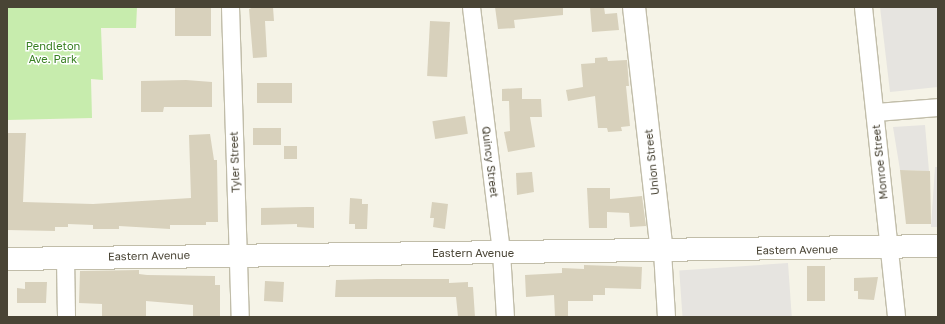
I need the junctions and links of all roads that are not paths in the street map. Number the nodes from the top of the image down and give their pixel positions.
1 (230, 7) edge
2 (471, 7) edge
3 (634, 7) edge
4 (862, 7) edge
5 (938, 107) edge
6 (875, 112) junction
7 (938, 246) edge
8 (890, 249) junction
9 (662, 251) junction
10 (501, 252) junction
11 (238, 255) junction
12 (65, 258) junction
13 (7, 259) edge
14 (66, 317) edge
15 (240, 317) edge
16 (505, 317) edge
17 (666, 317) edge
18 (896, 317) edge

1 - 11 street, Tyler Street
2 - 10 street, Quincy Street
3 - 9 street, Union Street
4 - 6 street, Monroe Street
5 - 6 street
6 - 8 street, Monroe Street
7 - 8 street, Eastern Avenue
8 - 9 street, Eastern Avenue
8 - 18 street, Monroe Street
9 - 10 street, Eastern Avenue
9 - 17 street, Union Street
10 - 11 street, Eastern Avenue
10 - 16 street, Quincy Street
11 - 12 street, Eastern Avenue
11 - 15 street, Tyler Street
12 - 13 street, Eastern Avenue
12 - 14 street

